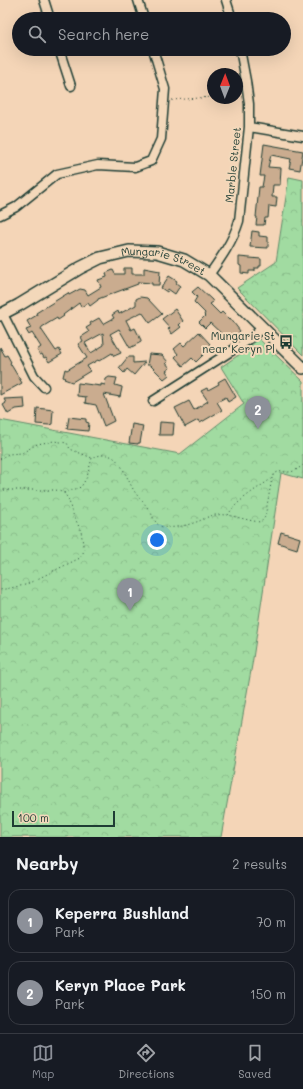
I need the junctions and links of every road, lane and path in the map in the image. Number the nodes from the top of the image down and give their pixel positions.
1 (44, 0) edge
2 (138, 0) edge
3 (226, 0) edge
4 (48, 12) edge
5 (142, 12) edge
6 (230, 12) edge
7 (61, 56) edge
8 (155, 56) edge
9 (241, 56) edge
10 (71, 86) dead end
11 (207, 97) edge
12 (164, 101) junction
13 (248, 127) junction
14 (303, 136) edge
15 (0, 215) edge
16 (209, 275) junction
17 (1, 314) edge
18 (262, 328) junction
19 (303, 368) edge
20 (44, 387) dead end
21 (153, 401) dead end
22 (92, 458) junction
23 (0, 459) edge
24 (303, 465) edge
25 (272, 478) junction
26 (0, 490) edge
27 (64, 493) junction
28 (227, 515) junction
29 (0, 590) edge

1 - 4 street
2 - 5 street
3 - 6 street
7 - 10 street
8 - 12 street
9 - 13 street, Marble Street
11 - 12 path
12 - 15 street
13 - 14 street
13 - 16 street, Marble Street
16 - 17 street, Mungarie Street
16 - 18 street, Mungarie Street
17 - 20 street
18 - 19 street, Mungarie Street
18 - 21 street
22 - 23 path
22 - 27 path
22 - 28 path
24 - 25 path
25 - 28 path
25 - 28 path
26 - 27 path
27 - 29 path

